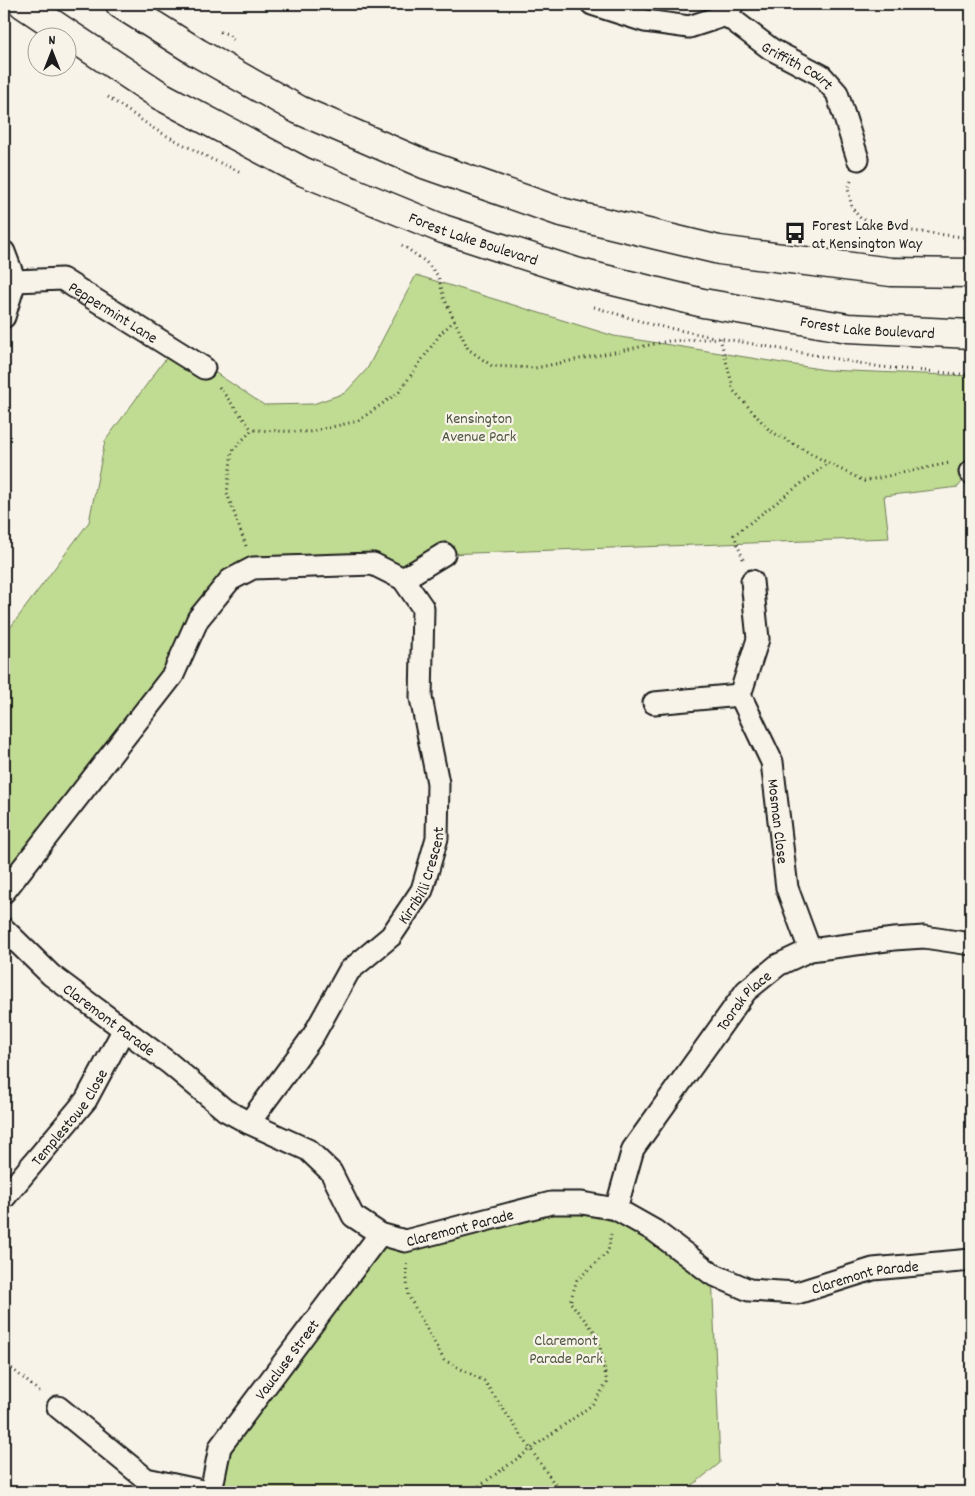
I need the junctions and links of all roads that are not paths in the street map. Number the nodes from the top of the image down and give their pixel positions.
1 (23, 4) edge
2 (120, 4) edge
3 (592, 4) edge
4 (729, 9) edge
5 (858, 160) road end
6 (4, 252) edge
7 (971, 273) edge
8 (15, 281) junction
9 (4, 317) edge
10 (971, 334) edge
11 (204, 368) road end
12 (444, 554) dead end
13 (403, 579) junction
14 (752, 581) road end
15 (740, 695) junction
16 (654, 703) dead end
17 (4, 892) edge
18 (4, 930) edge
19 (971, 944) edge
20 (810, 950) junction
21 (124, 1029) junction
22 (249, 1123) junction
23 (4, 1198) edge
24 (616, 1209) junction
25 (380, 1234) junction
26 (971, 1260) edge
27 (58, 1407) road end
28 (207, 1492) edge
29 (211, 1492) edge

1 - 10 main road, Forest Lake Boulevard
2 - 7 main road
3 - 4 street
4 - 5 street, Griffith Court
6 - 8 street
8 - 9 street
8 - 11 street, Peppermint Lane
12 - 13 street
13 - 17 street, Kirribilli Crescent
13 - 22 street, Kirribilli Crescent
14 - 15 street
15 - 16 street
15 - 20 street, Mosman Close
18 - 21 street, Claremont Parade
19 - 20 street, Toorak Place
20 - 24 street, Toorak Place
21 - 22 street, Claremont Parade
21 - 23 street, Templestowe Close
22 - 25 street, Claremont Parade
24 - 25 street, Claremont Parade
24 - 26 street, Claremont Parade
25 - 29 street, Vaucluse Street
27 - 28 street

